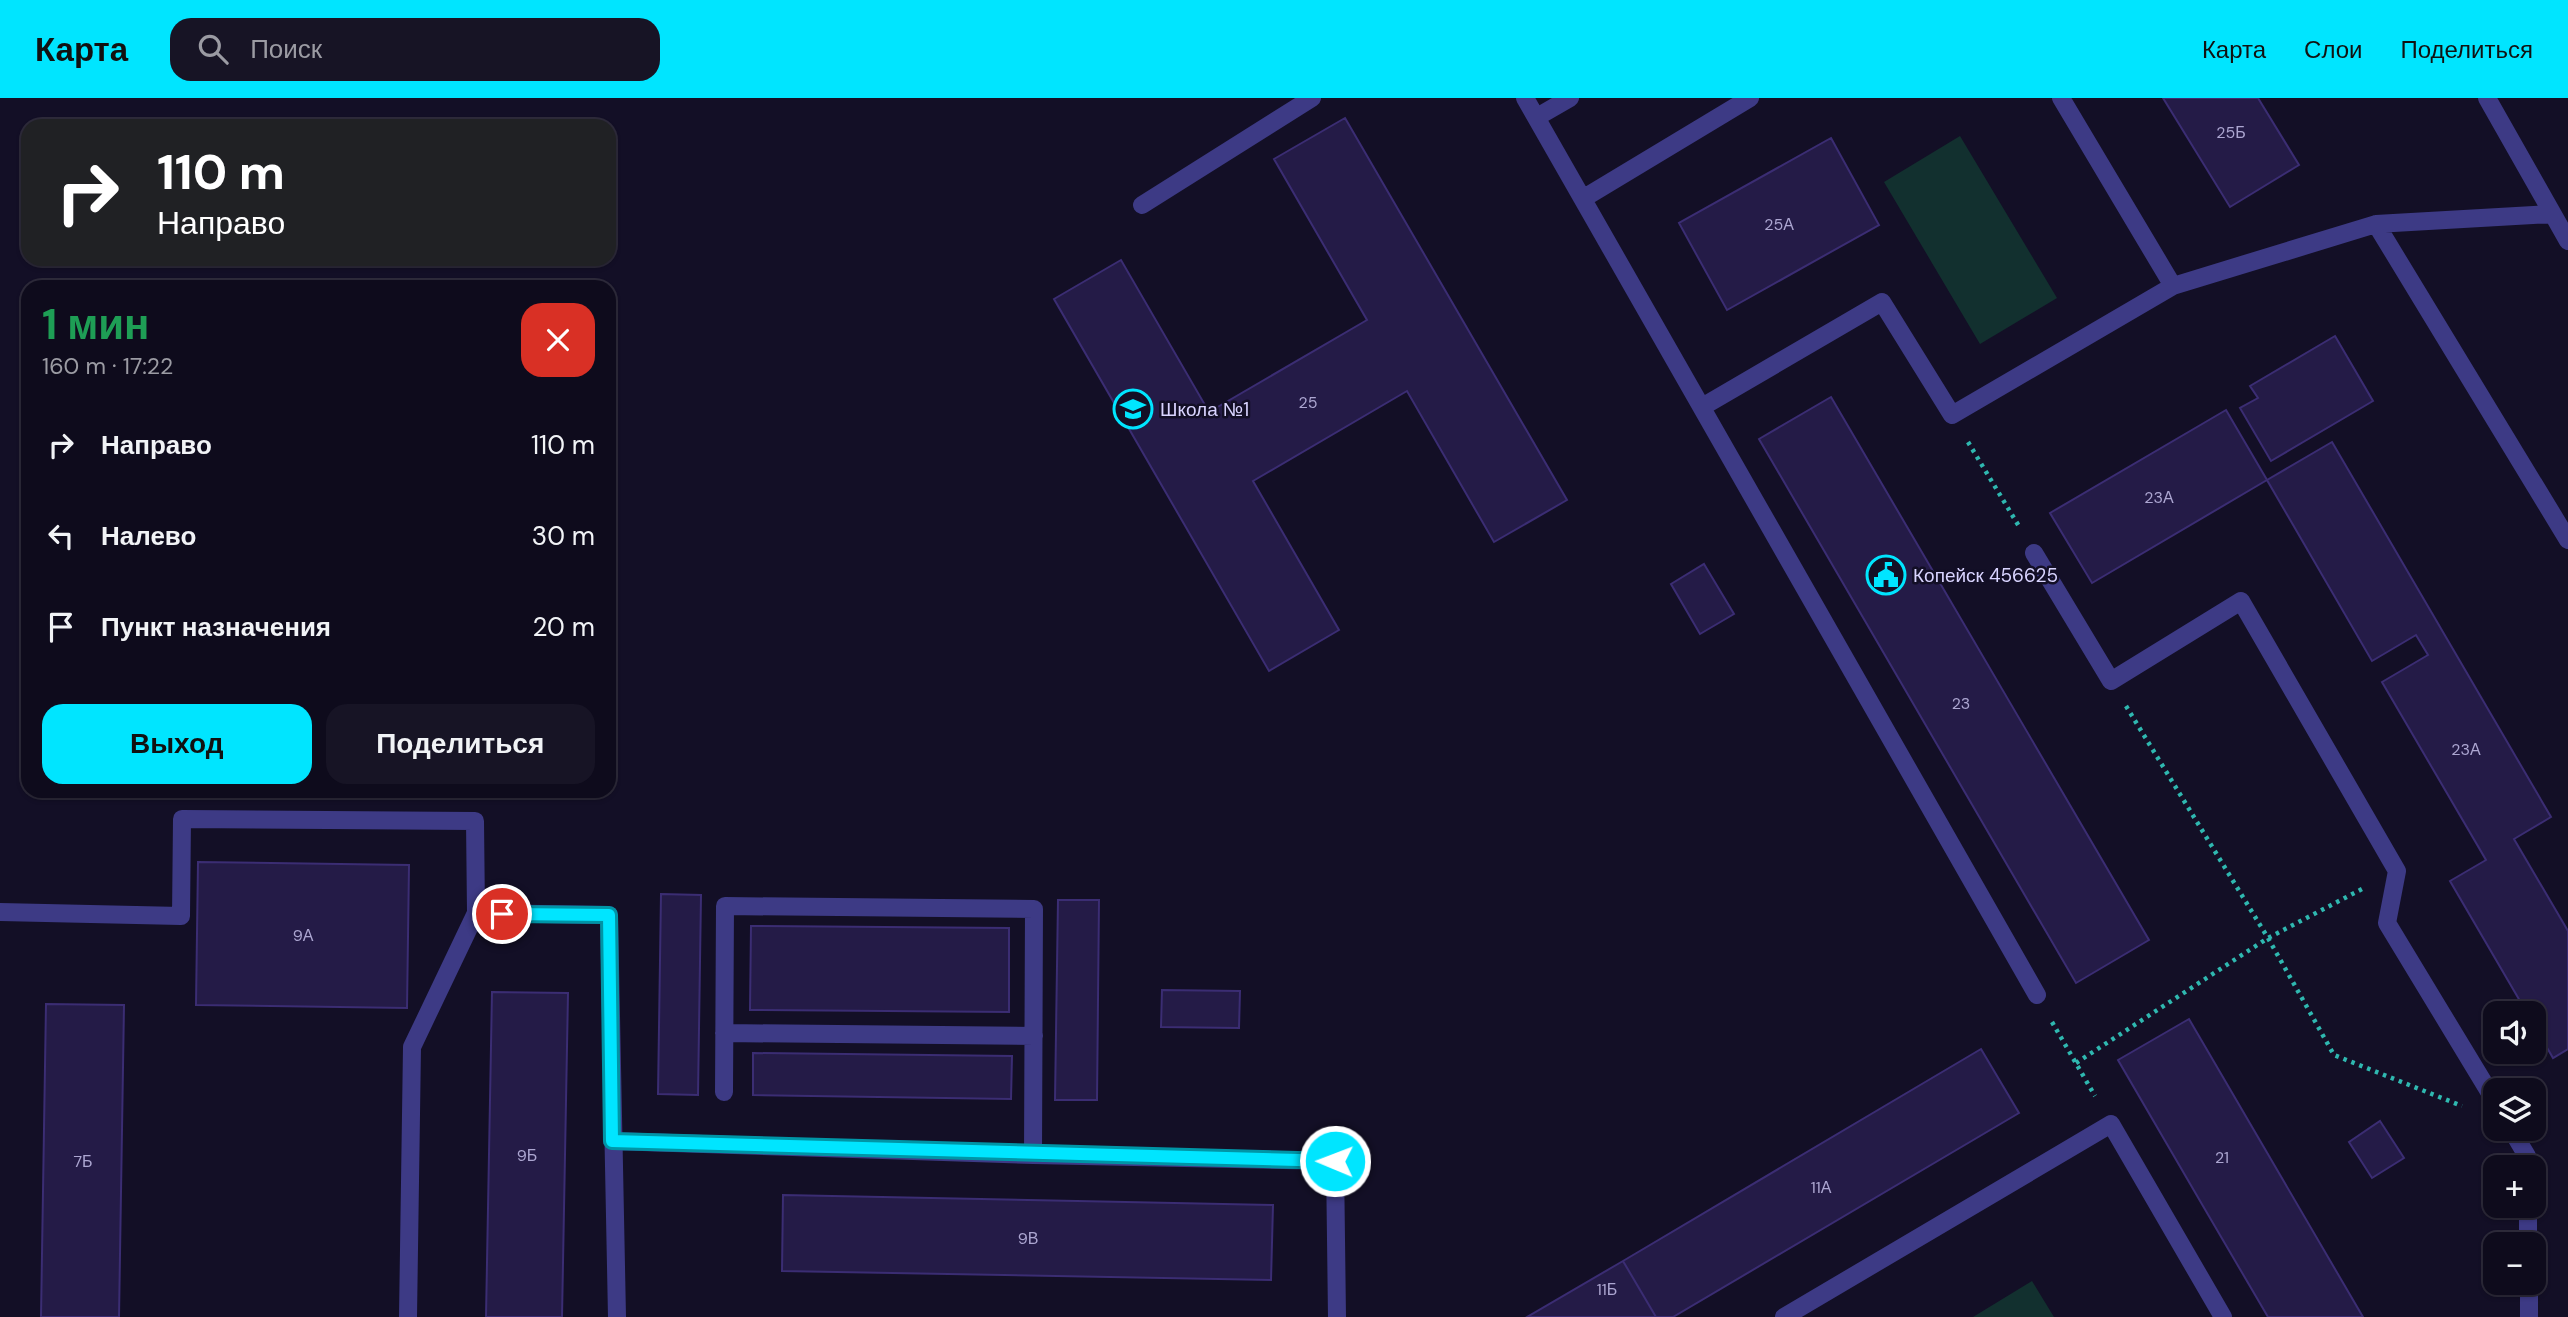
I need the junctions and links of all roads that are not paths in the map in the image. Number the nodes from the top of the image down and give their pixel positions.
1 (1312, 98) edge
2 (1525, 98) edge
3 (1570, 98) edge
4 (1750, 98) edge
5 (2062, 98) edge
6 (2487, 98) edge
7 (1537, 117) junction
8 (1584, 198) junction
9 (1142, 205) dead end
10 (2552, 214) junction
11 (2376, 224) junction
12 (2568, 241) edge
13 (2173, 286) junction
14 (1702, 407) junction
15 (2568, 540) edge
16 (2034, 553) road end
17 (0, 912) edge
18 (476, 913) junction
19 (2036, 995) road end
20 (724, 1033) junction
21 (1034, 1036) junction
22 (2483, 1082) edge
23 (724, 1092) dead end
24 (612, 1141) junction
25 (1033, 1155) junction
26 (2529, 1295) edge
27 (408, 1317) edge
28 (617, 1317) edge
29 (1336, 1317) edge
30 (1784, 1317) edge
31 (2223, 1317) edge
32 (2529, 1317) edge

1 - 9 lane
2 - 7 lane
3 - 7 lane
4 - 8 lane
5 - 13 lane
6 - 10 lane
7 - 8 lane
8 - 14 lane
10 - 11 lane
10 - 12 lane
11 - 13 lane
11 - 15 lane
13 - 14 lane
14 - 19 lane
16 - 22 lane
17 - 18 lane
18 - 24 lane
18 - 27 lane
20 - 21 lane
20 - 21 lane
20 - 23 lane
21 - 25 lane
24 - 25 lane
24 - 28 lane
25 - 29 lane
26 - 32 lane
30 - 31 lane

